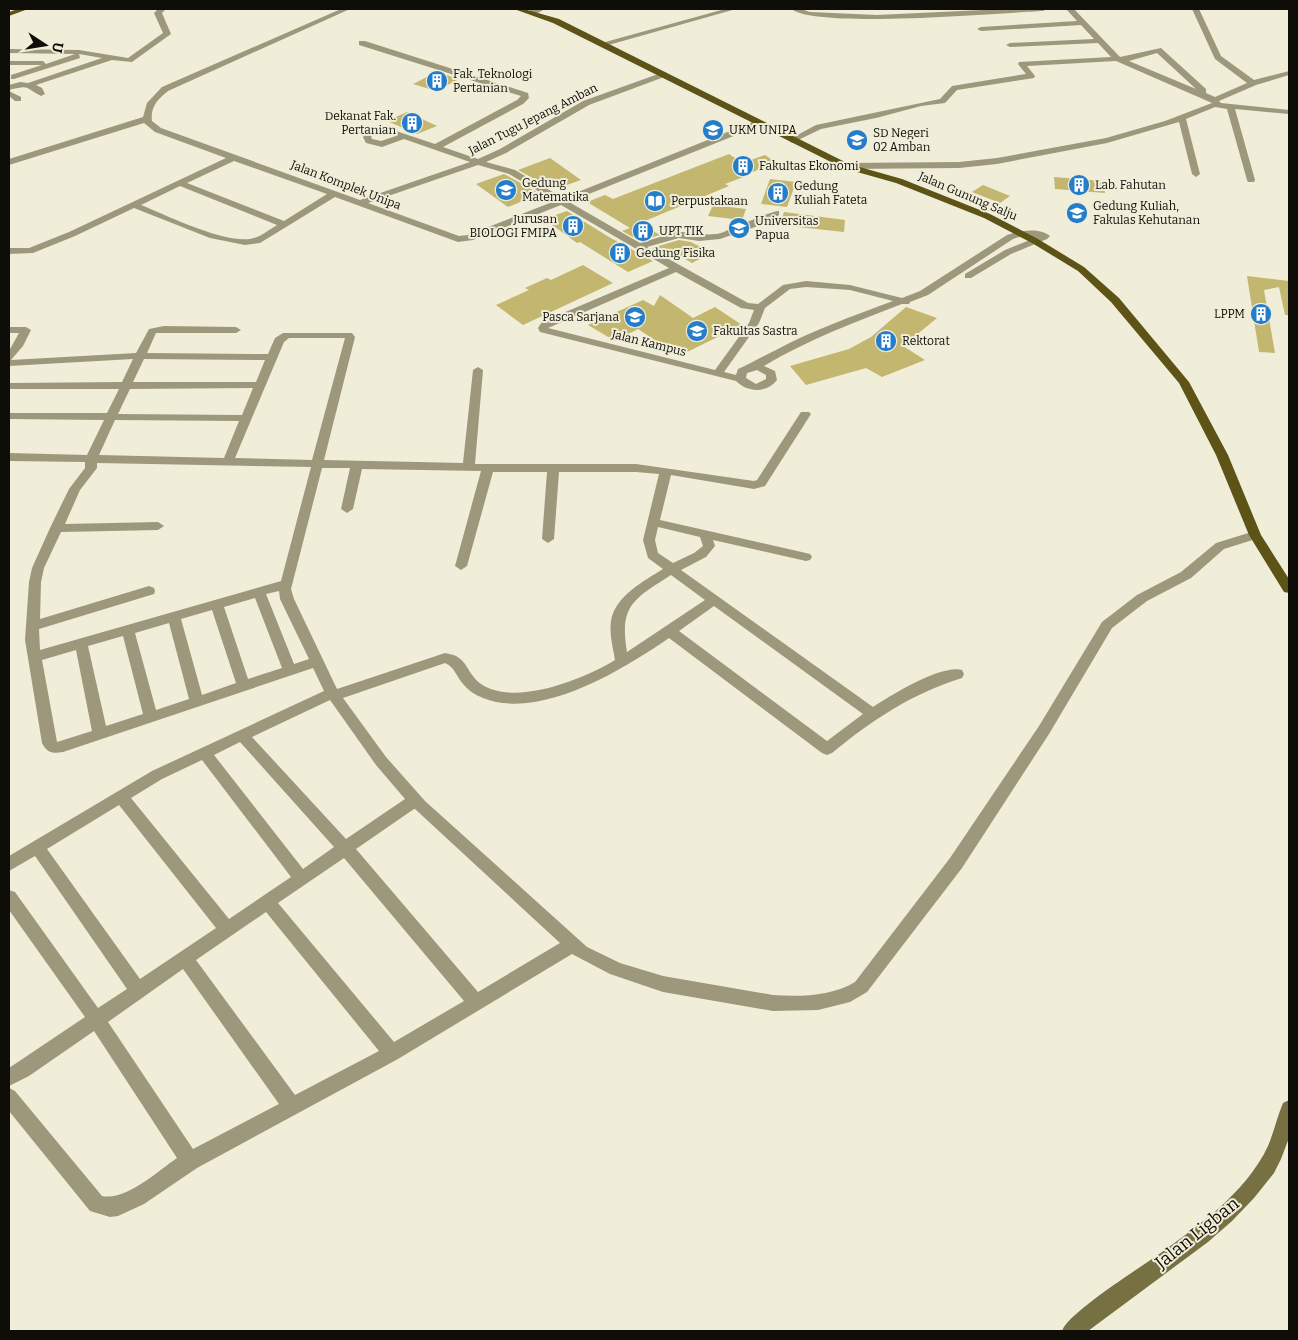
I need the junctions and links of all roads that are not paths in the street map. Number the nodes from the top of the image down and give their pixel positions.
1 (24, 9) edge
2 (162, 9) edge
3 (346, 9) edge
4 (518, 9) edge
5 (732, 9) edge
6 (795, 9) edge
7 (1043, 9) edge
8 (1070, 9) edge
9 (1195, 9) edge
10 (537, 10) edge
11 (9, 14) edge
12 (1082, 23) junction
13 (981, 29) dead end
14 (1098, 41) junction
15 (362, 43) dead end
16 (602, 44) junction
17 (1010, 45) dead end
18 (9, 51) edge
19 (84, 53) junction
20 (109, 58) junction
21 (1119, 60) junction
22 (9, 63) edge
23 (54, 64) junction
24 (1289, 73) edge
25 (661, 75) junction
26 (14, 77) dead end
27 (1253, 83) junction
28 (29, 84) junction
29 (9, 88) edge
30 (9, 93) edge
31 (41, 94) dead end
32 (18, 100) dead end
33 (1214, 100) junction
34 (1230, 106) junction
35 (1289, 112) edge
36 (1182, 118) junction
37 (147, 119) junction
38 (758, 123) junction
39 (403, 136) dead end
40 (792, 140) junction
41 (436, 147) junction
42 (235, 157) junction
43 (508, 161) junction
44 (9, 162) edge
45 (478, 162) junction
46 (846, 166) junction
47 (1196, 174) dead end
48 (1251, 180) dead end
49 (180, 183) junction
50 (334, 194) junction
51 (562, 202) junction
52 (360, 203) junction
53 (133, 205) junction
54 (776, 213) dead end
55 (284, 224) junction
56 (1021, 234) junction
57 (1035, 241) junction
58 (640, 246) junction
59 (9, 251) edge
60 (676, 268) junction
61 (880, 296) junction
62 (905, 303) junction
63 (760, 308) junction
64 (889, 309) junction
65 (9, 330) edge
66 (236, 330) dead end
67 (797, 347) junction
68 (139, 356) junction
69 (9, 357) edge
70 (270, 357) junction
71 (9, 363) edge
72 (754, 367) junction
73 (478, 370) dead end
74 (766, 370) junction
75 (717, 374) junction
76 (740, 379) junction
77 (125, 385) junction
78 (259, 385) junction
79 (9, 386) edge
80 (805, 414) dead end
81 (9, 416) edge
82 (111, 416) junction
83 (246, 418) junction
84 (9, 457) edge
85 (91, 459) junction
86 (228, 462) junction
87 (316, 464) junction
88 (357, 465) junction
89 (469, 467) junction
90 (488, 468) junction
91 (553, 468) junction
92 (666, 471) junction
93 (347, 509) dead end
94 (653, 522) junction
95 (158, 526) dead end
96 (56, 528) junction
97 (705, 534) junction
98 (1255, 535) junction
99 (548, 539) dead end
100 (806, 557) dead end
101 (461, 566) dead end
102 (672, 569) junction
103 (286, 584) junction
104 (1289, 589) edge
105 (150, 591) dead end
106 (259, 592) junction
107 (714, 600) junction
108 (216, 604) junction
109 (174, 616) junction
110 (33, 626) junction
111 (128, 630) junction
112 (668, 630) junction
113 (81, 643) junction
114 (34, 657) junction
115 (622, 661) junction
116 (317, 662) junction
117 (290, 671) junction
118 (957, 674) dead end
119 (244, 686) junction
120 (333, 694) junction
121 (197, 702) junction
122 (872, 713) junction
123 (151, 717) junction
124 (100, 734) junction
125 (242, 735) junction
126 (204, 752) junction
127 (121, 797) junction
128 (415, 800) junction
129 (37, 847) junction
130 (345, 848) junction
131 (9, 864) edge
132 (302, 878) junction
133 (9, 897) edge
134 (267, 901) junction
135 (227, 929) junction
136 (572, 945) junction
137 (185, 958) junction
138 (138, 990) junction
139 (476, 1002) junction
140 (96, 1019) junction
141 (392, 1053) junction
142 (9, 1077) edge
143 (9, 1097) edge
144 (292, 1106) junction
145 (1289, 1109) edge
146 (190, 1161) junction
147 (1072, 1331) edge

1 - 11 main road
2 - 20 street
3 - 37 street
4 - 10 main road, Jalan Gunung Salju
5 - 16 street
6 - 7 street
8 - 12 street
9 - 27 street
10 - 16 main road, Jalan Gunung Salju
12 - 13 street
12 - 14 street
14 - 17 street
14 - 21 street
15 - 41 street
16 - 25 main road, Jalan Gunung Salju
18 - 19 street
19 - 20 street
19 - 23 street
20 - 28 street
21 - 33 street
21 - 33 street
21 - 40 street
22 - 23 street
23 - 26 street
24 - 27 street
25 - 38 main road, Jalan Gunung Salju
25 - 43 street, Jalan Tugu Jepang Amban
27 - 33 street
28 - 29 street
28 - 31 street
30 - 32 street
33 - 34 street
33 - 36 street
34 - 35 street
34 - 48 street
36 - 46 street
36 - 47 street
37 - 42 street, Jalan Komplek Unipa
37 - 44 street
38 - 40 main road, Jalan Gunung Salju
38 - 51 street, Jalan Komplek Unipa
39 - 41 street
40 - 46 main road, Jalan Gunung Salju
41 - 45 street
42 - 49 street
42 - 50 street, Jalan Komplek Unipa
43 - 45 street
43 - 45 street, Jalan Tugu Jepang Amban
43 - 51 street
45 - 52 street, Jalan Tugu Jepang Amban
46 - 56 main road, Jalan Gunung Salju
49 - 53 street
49 - 55 street
50 - 52 street, Jalan Komplek Unipa
50 - 55 street
51 - 52 street, Jalan Komplek Unipa
51 - 58 street
53 - 55 street
53 - 59 street
54 - 58 street
56 - 57 main road, Jalan Gunung Salju
56 - 62 street
57 - 62 street
57 - 98 main road, Jalan Gunung Salju
58 - 60 street
60 - 63 street
60 - 75 street, Jalan Kampus
61 - 62 street
61 - 63 street
61 - 64 street
62 - 64 street
63 - 75 street
64 - 67 street
65 - 69 street
66 - 68 street
67 - 72 street
67 - 74 street
68 - 70 street
68 - 71 street
68 - 77 street
70 - 78 street
70 - 87 street
72 - 74 street
72 - 76 street
73 - 89 street
74 - 76 street, Jalan Kampus
75 - 76 street, Jalan Kampus
77 - 78 street
77 - 79 street
77 - 82 street
78 - 83 street
80 - 92 street
81 - 82 street
82 - 83 street
82 - 85 street
83 - 86 street
84 - 85 street
85 - 86 street
85 - 96 street
86 - 87 street
87 - 88 street
87 - 103 street
88 - 89 street
88 - 93 street
89 - 90 street
90 - 91 street
90 - 101 street
91 - 92 street
91 - 99 street
92 - 94 street
94 - 97 street
94 - 102 street
95 - 96 street
96 - 110 street
97 - 100 street
97 - 102 street
98 - 104 main road, Jalan Gunung Salju
98 - 136 street
102 - 107 street
102 - 115 street
103 - 106 street
103 - 116 street
105 - 110 street
106 - 108 street
106 - 117 street
107 - 112 street
107 - 122 street
108 - 109 street
108 - 119 street
109 - 111 street
109 - 121 street
110 - 114 street
111 - 113 street
111 - 123 street
112 - 115 street
112 - 122 street
113 - 114 street
113 - 124 street
114 - 124 street
115 - 120 street
116 - 117 street
116 - 120 street
117 - 119 street
118 - 122 street
119 - 121 street
120 - 125 street
120 - 128 street
121 - 123 street
123 - 124 street
125 - 126 street
125 - 130 street
126 - 127 street
126 - 132 street
127 - 129 street
127 - 135 street
128 - 130 street
128 - 136 street
129 - 131 street
129 - 138 street
130 - 132 street
130 - 139 street
132 - 134 street
133 - 140 street
134 - 135 street
134 - 141 street
135 - 137 street
136 - 139 street
137 - 138 street
137 - 144 street
138 - 140 street
139 - 141 street
140 - 142 street
140 - 146 street
141 - 144 street
143 - 146 street
144 - 146 street
145 - 147 main road, Jalan Ligban

